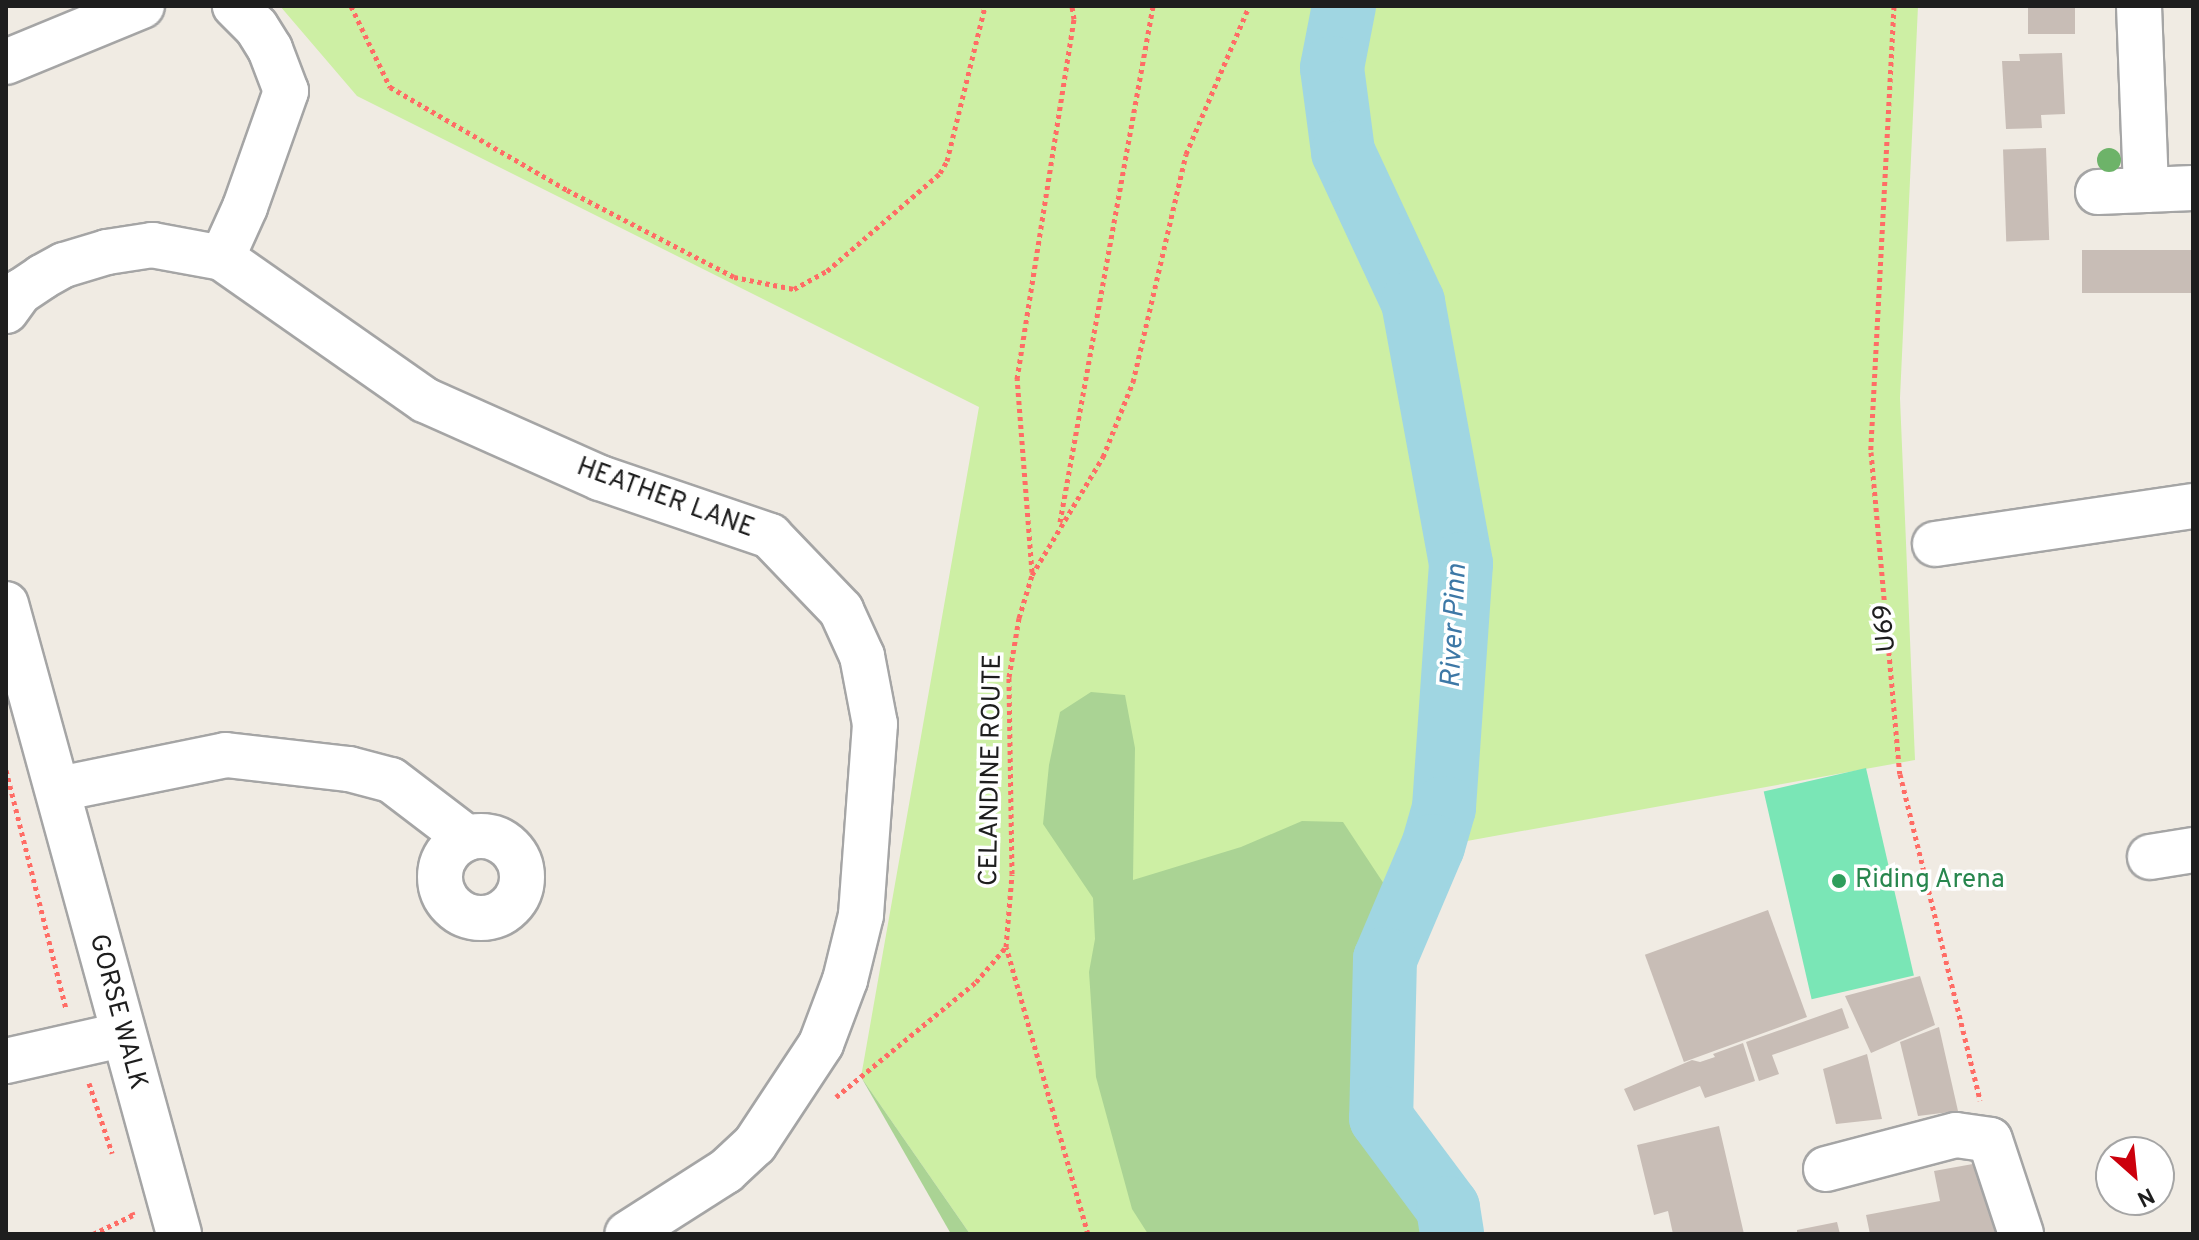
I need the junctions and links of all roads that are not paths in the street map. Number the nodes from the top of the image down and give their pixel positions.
1 (142, 6) edge
2 (235, 6) edge
3 (2139, 6) edge
4 (6, 62) edge
5 (2193, 188) edge
6 (2146, 190) junction
7 (2098, 192) dead end
8 (222, 258) junction
9 (6, 311) edge
10 (2193, 506) edge
11 (1935, 544) dead end
12 (6, 604) edge
13 (59, 789) junction
14 (467, 838) dead end
15 (2193, 850) edge
16 (2150, 857) dead end
17 (121, 1035) junction
18 (6, 1061) edge
19 (1826, 1169) dead end
20 (179, 1234) edge
21 (627, 1234) edge
22 (2021, 1234) edge

1 - 4 street
2 - 8 street
3 - 6 street
5 - 6 street
6 - 7 street
8 - 9 street, HEATHER LANE
8 - 21 street, HEATHER LANE
10 - 11 street
12 - 13 street, GORSE WALK
13 - 14 street
13 - 17 street, GORSE WALK
15 - 16 street
17 - 18 street
17 - 20 street, GORSE WALK
19 - 22 street

